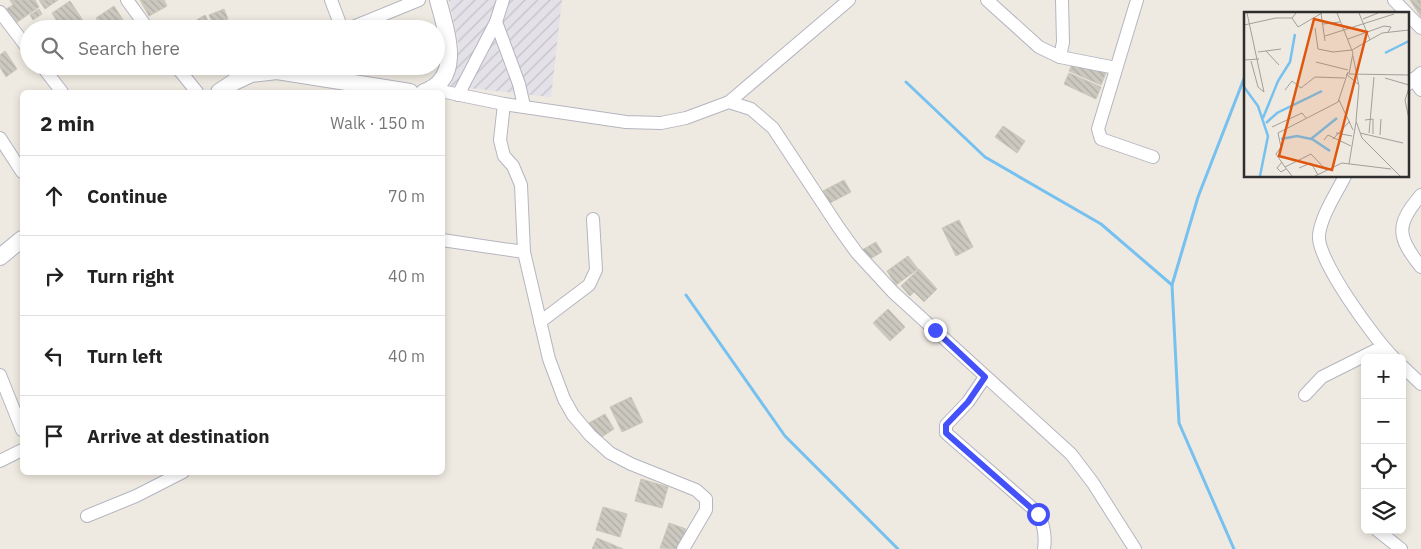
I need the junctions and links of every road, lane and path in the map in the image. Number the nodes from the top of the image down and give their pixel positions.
1 (126, 0) edge
2 (331, 0) edge
3 (419, 0) edge
4 (438, 0) edge
5 (503, 0) edge
6 (849, 0) edge
7 (987, 0) edge
8 (1062, 0) edge
9 (1137, 0) edge
10 (1394, 0) edge
11 (0, 12) edge
12 (1407, 12) edge
13 (1408, 13) edge
14 (141, 20) edge
15 (339, 20) edge
16 (370, 20) edge
17 (443, 20) edge
18 (496, 22) junction
19 (1420, 24) edge
20 (445, 30) edge
21 (20, 38) edge
22 (1060, 57) junction
23 (1116, 68) junction
24 (49, 75) edge
25 (183, 75) edge
26 (251, 75) edge
27 (292, 75) edge
28 (336, 87) edge
29 (60, 90) edge
30 (195, 90) edge
31 (222, 90) edge
32 (380, 90) edge
33 (428, 90) edge
34 (445, 94) edge
35 (458, 96) junction
36 (729, 102) junction
37 (504, 104) junction
38 (524, 106) junction
39 (0, 138) edge
40 (1153, 157) dead end
41 (20, 169) edge
42 (1344, 178) edge
43 (1421, 196) edge
44 (593, 219) dead end
45 (445, 240) edge
46 (20, 241) edge
47 (524, 252) junction
48 (0, 257) edge
49 (1421, 266) edge
50 (540, 322) junction
51 (1382, 347) junction
52 (1390, 354) edge
53 (1406, 370) edge
54 (0, 375) edge
55 (985, 377) junction
56 (1421, 384) edge
57 (1305, 395) dead end
58 (20, 425) edge
59 (20, 451) edge
60 (0, 461) edge
61 (177, 475) edge
62 (87, 516) dead end
63 (1382, 534) edge
64 (683, 549) edge
65 (1044, 549) edge
66 (1135, 549) edge
67 (1400, 549) edge

1 - 14 street
2 - 15 street
3 - 16 street
4 - 17 street
5 - 18 street
6 - 36 street
7 - 22 street
8 - 22 street
9 - 23 street
10 - 12 street
11 - 21 street
13 - 19 street
18 - 35 street
18 - 38 street
20 - 33 street
22 - 23 street
23 - 40 street
24 - 29 street
25 - 30 street
26 - 31 street
27 - 28 street
28 - 32 street
34 - 35 street
35 - 37 street
36 - 38 street
36 - 55 street
37 - 38 street
37 - 47 street
39 - 41 street
42 - 51 street
43 - 49 street
44 - 50 street
45 - 47 street
46 - 48 street
47 - 50 street
50 - 64 street
51 - 52 street
51 - 57 street
53 - 56 street
54 - 58 street
55 - 65 street
55 - 66 street
59 - 60 street
61 - 62 street
63 - 67 street

